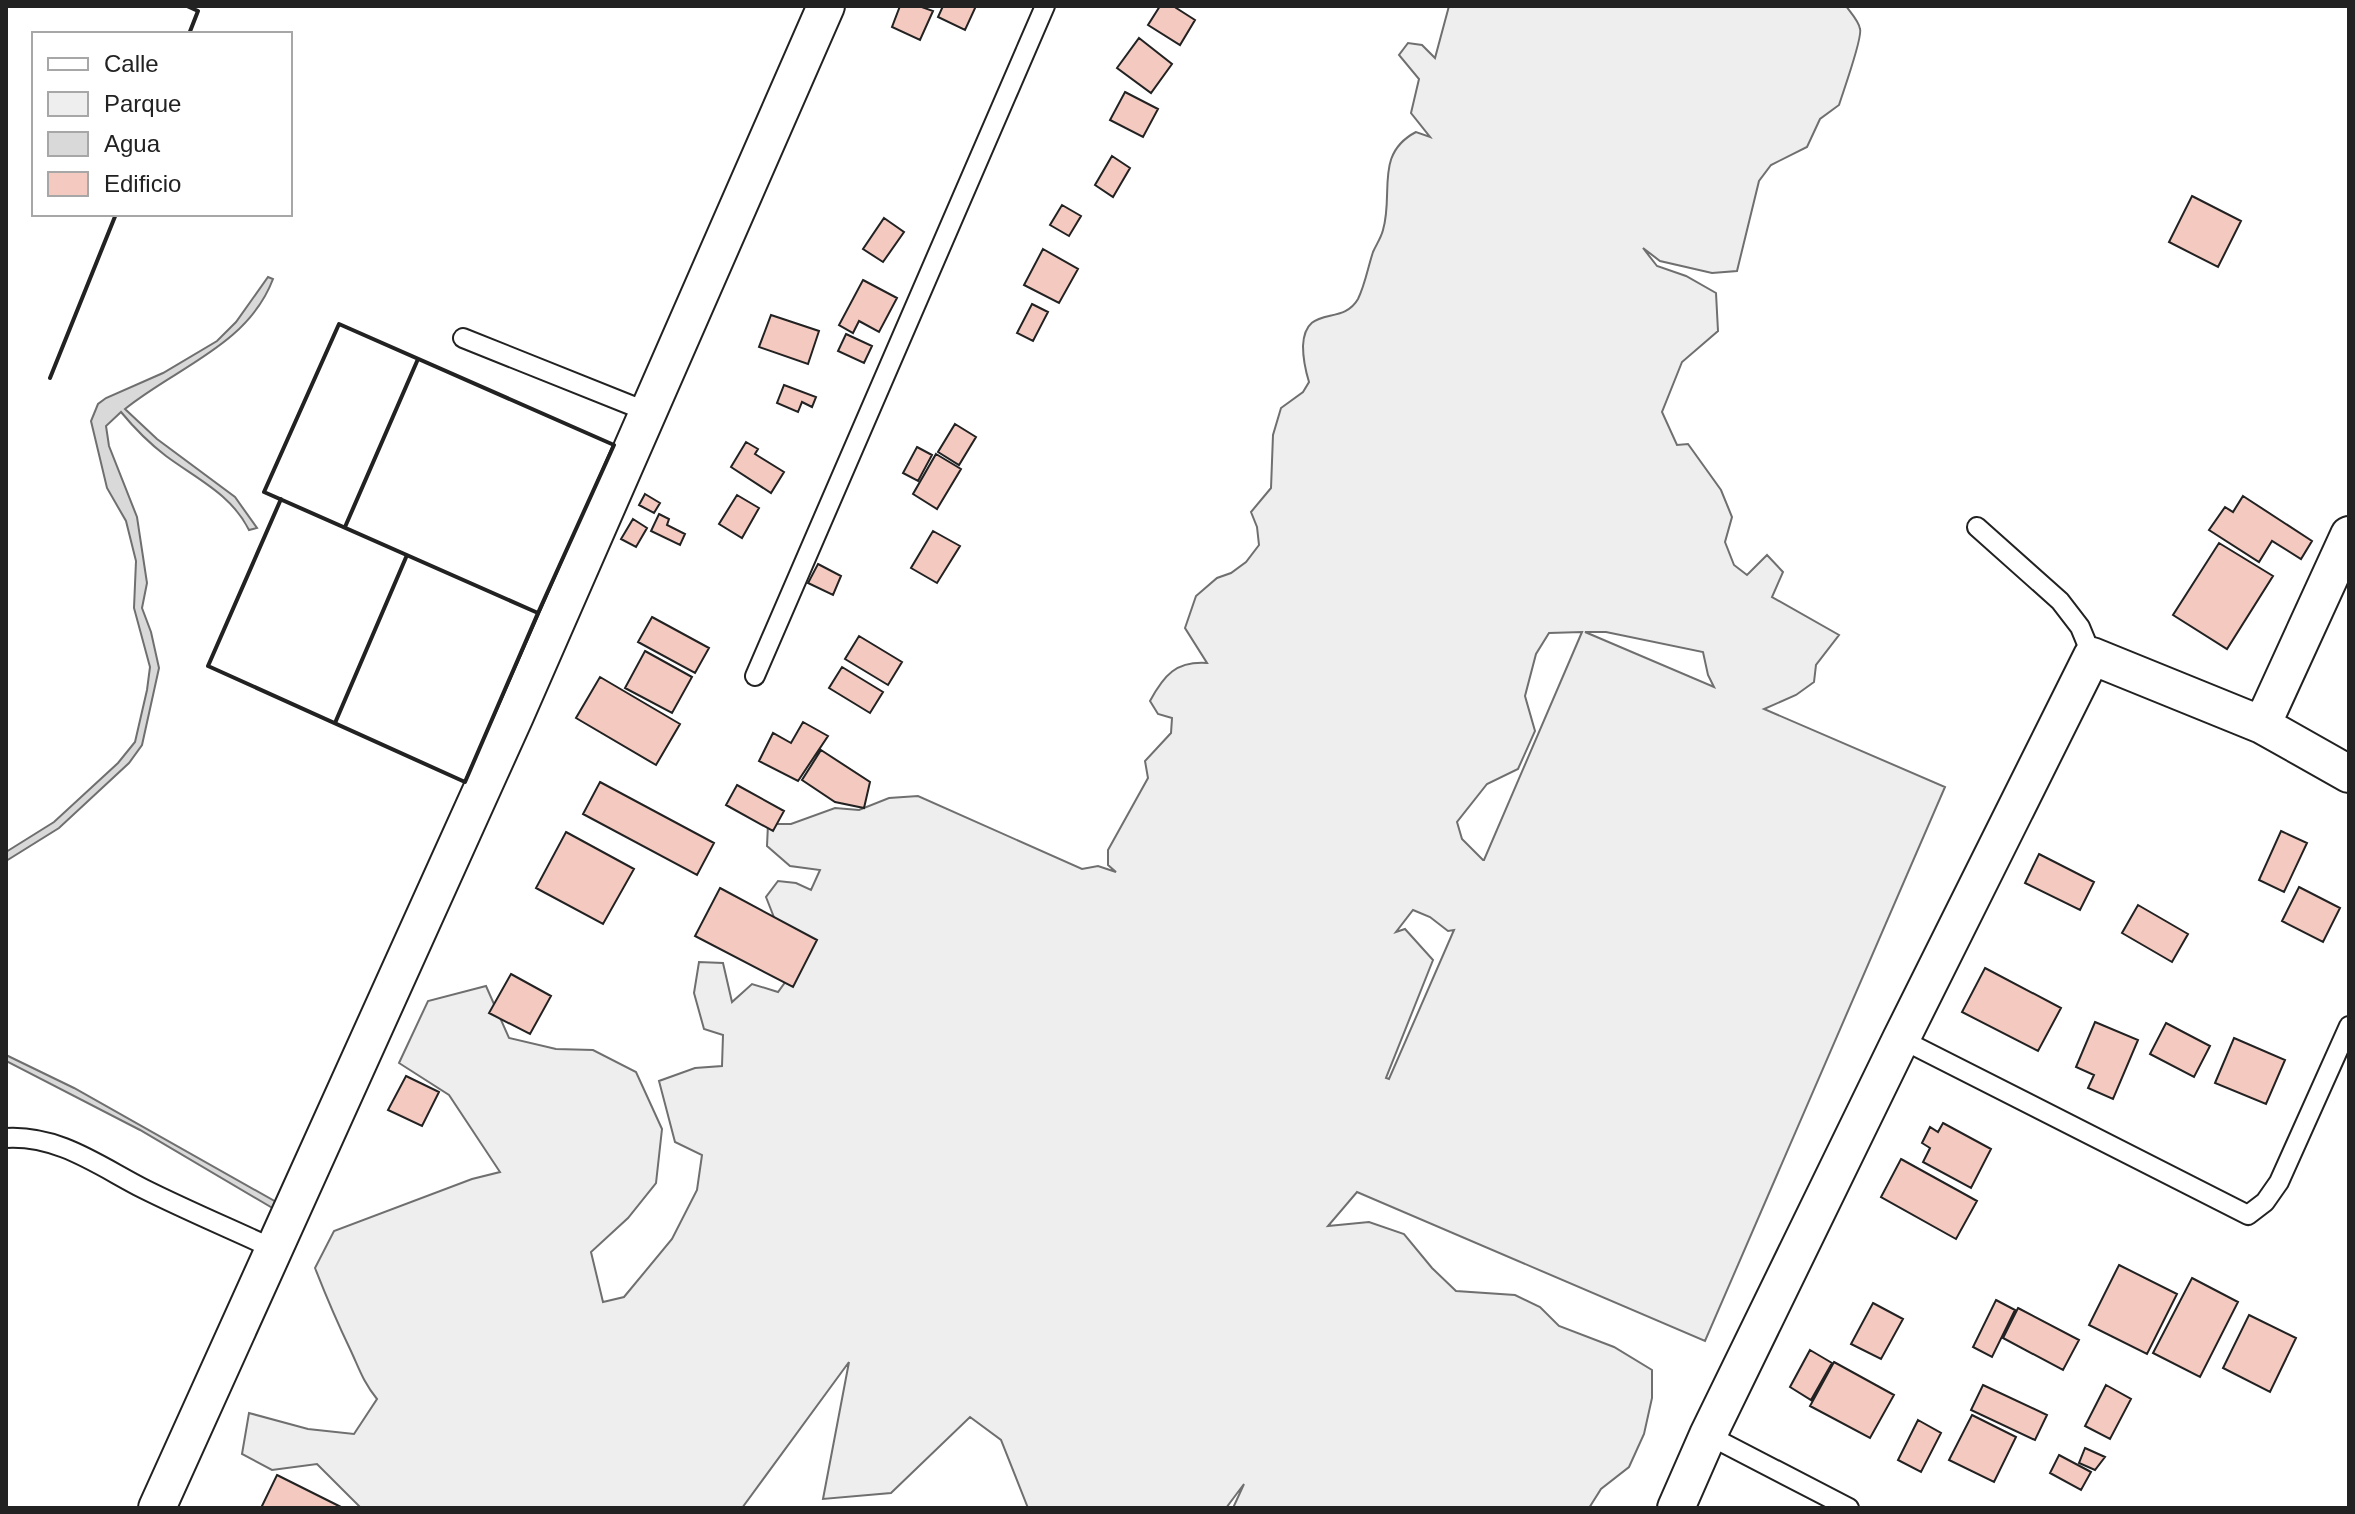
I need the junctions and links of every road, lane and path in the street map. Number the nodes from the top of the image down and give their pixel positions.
1 (826, 6) edge
2 (1045, 6) edge
3 (463, 338) dead end
4 (648, 412) junction
5 (1977, 527) dead end
6 (2349, 535) edge
7 (2092, 656) junction
8 (755, 676) dead end
9 (2262, 725) junction
10 (2349, 774) edge
11 (2349, 1026) edge
12 (1901, 1039) junction
13 (6, 1138) edge
14 (274, 1249) junction
15 (1708, 1435) junction
16 (157, 1508) edge
17 (1676, 1508) edge
18 (1849, 1508) edge

1 - 4 street
2 - 8 lane
3 - 4 lane
4 - 14 street
5 - 7 lane
6 - 9 street
7 - 9 street
7 - 12 street
9 - 10 street
11 - 12 lane
12 - 15 street
13 - 14 lane
14 - 16 street
15 - 17 street
15 - 18 lane

